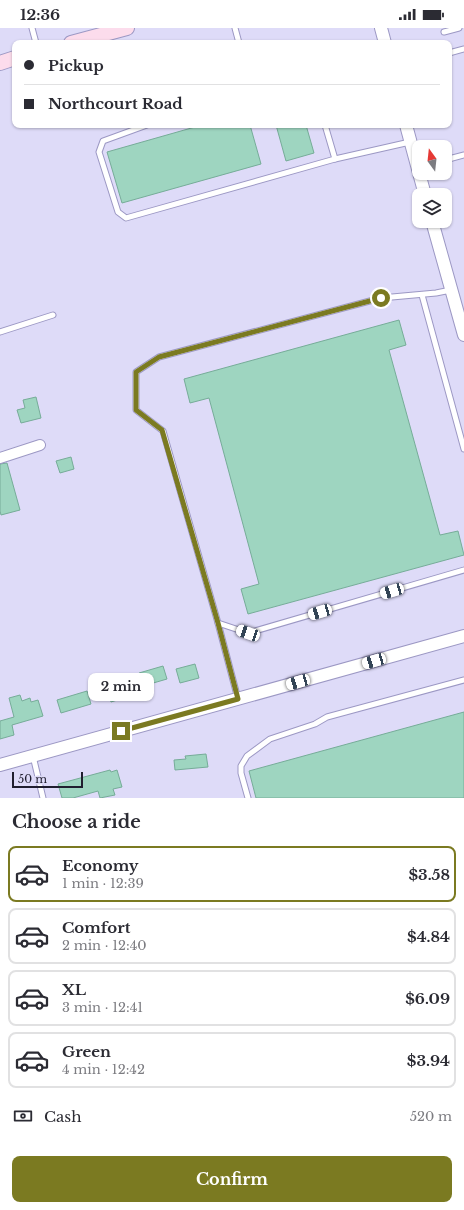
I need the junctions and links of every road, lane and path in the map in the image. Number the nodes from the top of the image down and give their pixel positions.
1 (32, 28) edge
2 (126, 28) edge
3 (235, 28) edge
4 (380, 28) edge
5 (459, 28) edge
6 (444, 32) dead end
7 (35, 40) edge
8 (86, 40) edge
9 (238, 40) edge
10 (384, 40) edge
11 (464, 49) edge
12 (452, 52) edge
13 (12, 59) edge
14 (0, 63) edge
15 (139, 128) edge
16 (326, 128) edge
17 (407, 128) edge
18 (410, 142) junction
19 (412, 148) edge
20 (464, 155) edge
21 (452, 158) edge
22 (335, 159) junction
23 (434, 228) edge
24 (452, 290) junction
25 (422, 294) junction
26 (53, 315) dead end
27 (463, 330) edge
28 (0, 332) edge
29 (462, 433) edge
30 (40, 445) dead end
31 (464, 449) edge
32 (0, 458) edge
33 (464, 570) edge
34 (218, 623) junction
35 (464, 636) edge
36 (464, 680) edge
37 (238, 699) junction
38 (33, 756) junction
39 (0, 765) edge
40 (43, 798) edge
41 (248, 798) edge

1 - 7 lane
2 - 8 main road
3 - 9 lane
4 - 10 street
5 - 6 lane
11 - 12 lane
13 - 14 main road
15 - 22 lane
16 - 22 lane
17 - 18 street
18 - 19 street
18 - 22 lane
20 - 21 lane
23 - 24 street
24 - 25 lane
24 - 27 street
25 - 29 lane
25 - 34 lane
26 - 28 lane
29 - 31 lane
30 - 32 street
33 - 34 lane
34 - 37 lane
35 - 37 street
36 - 41 lane
37 - 38 street
38 - 39 street
38 - 40 lane

